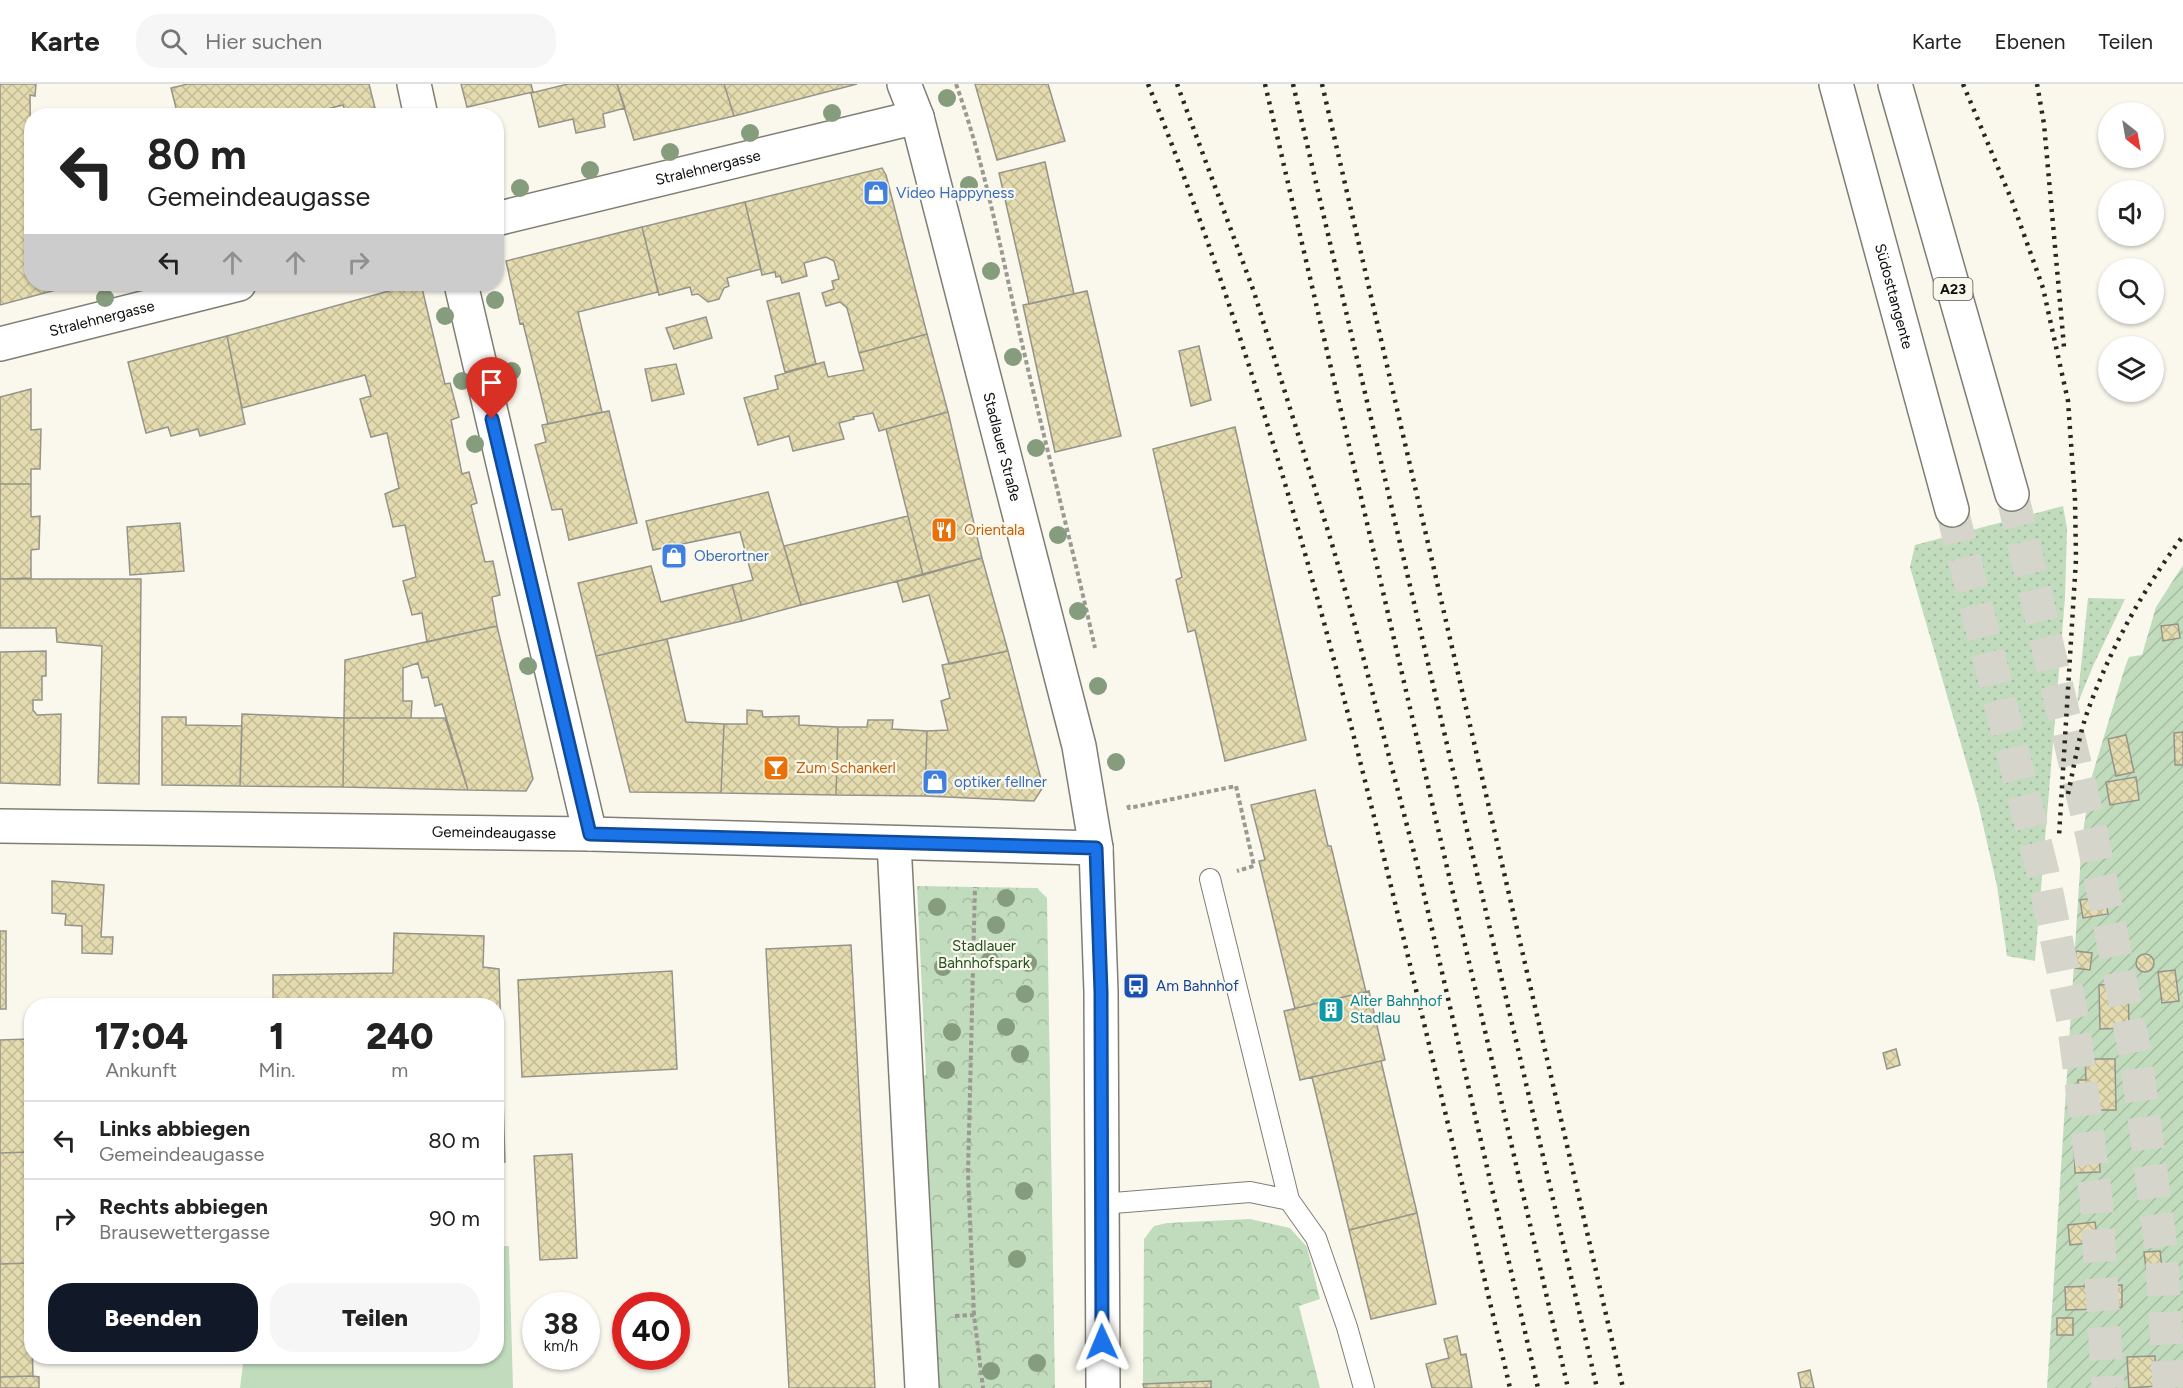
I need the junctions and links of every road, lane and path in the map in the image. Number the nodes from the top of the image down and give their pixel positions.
1 (414, 84) edge
2 (904, 84) edge
3 (956, 84) edge
4 (1836, 84) edge
5 (1895, 84) edge
6 (420, 108) edge
7 (917, 117) junction
8 (504, 217) edge
9 (211, 291) edge
10 (463, 291) edge
11 (0, 344) edge
12 (2012, 494) tunnel mouth
13 (1953, 510) tunnel mouth
14 (1096, 649) dead end
15 (1127, 796) dead end
16 (0, 826) edge
17 (590, 834) junction
18 (894, 843) junction
19 (1096, 848) junction
20 (1210, 879) joint
21 (975, 887) dead end
22 (1289, 1200) junction
23 (1101, 1204) junction
24 (974, 1315) junction
25 (918, 1318) junction
26 (922, 1388) edge
27 (983, 1388) edge
28 (1103, 1388) edge
29 (1364, 1388) edge

1 - 6 main road
2 - 7 main road, Stadlauer Straße
3 - 14 path
4 - 13 main road, Südosttangente
5 - 12 main road, A23
7 - 8 main road, Stralehnergasse
7 - 19 main road, Stadlauer Straße
9 - 11 main road, Stralehnergasse
10 - 17 main road
15 - 20 path
16 - 17 main road, Gemeindeaugasse
17 - 18 main road, Gemeindeaugasse
18 - 19 main road, Gemeindeaugasse
18 - 25 main road
19 - 23 main road
20 - 22 lane
21 - 24 path
22 - 23 lane
22 - 29 lane
23 - 28 main road
24 - 25 path
24 - 27 path
25 - 26 main road

